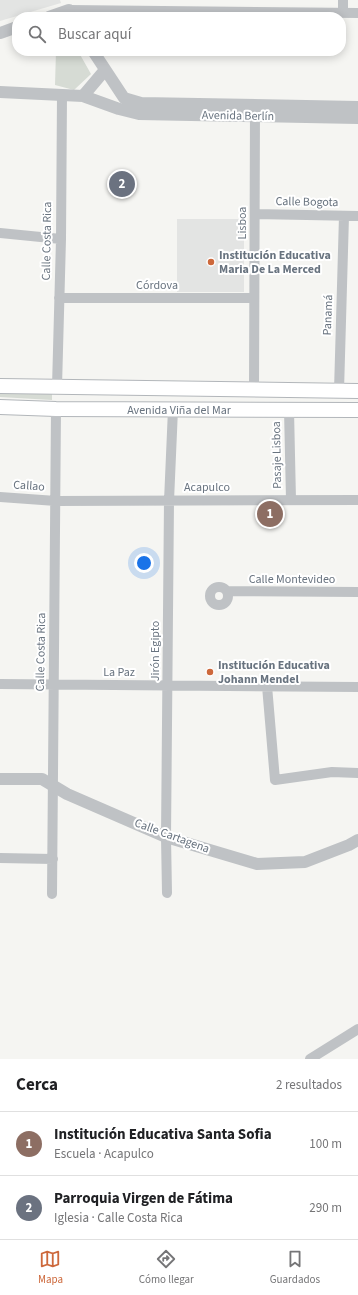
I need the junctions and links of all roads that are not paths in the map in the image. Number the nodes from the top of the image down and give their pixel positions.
1 (343, 0) edge
2 (70, 9) edge
3 (343, 12) joint
4 (346, 12) edge
5 (358, 13) edge
6 (12, 29) edge
7 (0, 33) edge
8 (96, 56) edge
9 (105, 70) junction
10 (0, 92) edge
11 (62, 95) junction
12 (83, 96) junction
13 (122, 104) junction
14 (358, 107) edge
15 (255, 111) junction
16 (358, 118) edge
17 (255, 214) junction
18 (344, 216) junction
19 (358, 216) edge
20 (0, 233) edge
21 (61, 239) junction
22 (59, 298) junction
23 (254, 298) junction
24 (0, 386) edge
25 (57, 387) junction
26 (254, 389) junction
27 (339, 390) junction
28 (358, 391) edge
29 (0, 407) edge
30 (56, 409) junction
31 (173, 409) junction
32 (289, 410) junction
33 (358, 410) edge
34 (0, 497) edge
35 (291, 500) junction
36 (358, 500) edge
37 (56, 501) junction
38 (168, 501) junction
39 (226, 591) dead end
40 (358, 592) edge
41 (0, 684) edge
42 (54, 685) junction
43 (168, 686) junction
44 (267, 686) junction
45 (358, 687) edge
46 (358, 773) edge
47 (0, 779) edge
48 (52, 785) junction
49 (166, 837) junction
50 (355, 843) edge
51 (0, 858) edge
52 (53, 859) junction
53 (168, 893) dead end
54 (52, 894) dead end
55 (358, 1029) edge
56 (310, 1059) edge

1 - 3 street
2 - 3 street
4 - 5 street
6 - 7 street
8 - 9 street
9 - 12 street
9 - 13 street
10 - 11 street, Avenida Berlín
11 - 12 street, Avenida Berlín
11 - 21 street, Calle Costa Rica
12 - 13 street, Avenida Berlín
13 - 15 street, Avenida Berlín
14 - 15 street, Avenida Berlín
15 - 16 street, Avenida Berlín
15 - 17 street, Lisboa
17 - 18 street, Calle Bogota
17 - 23 street, Lisboa
18 - 19 street, Calle Bogota
18 - 27 street, Panamá
20 - 21 street
21 - 22 street, Calle Costa Rica
22 - 23 street, Córdova
22 - 25 street, Calle Costa Rica
23 - 26 street, Lisboa
24 - 25 main road, Avenida Viña del Mar
25 - 26 main road, Avenida Viña del Mar
26 - 27 main road, Avenida Viña del Mar
27 - 28 main road, Avenida Viña del Mar
29 - 30 main road, Avenida Viña del Mar
30 - 31 main road, Avenida Viña del Mar
30 - 37 street, Calle Costa Rica
31 - 32 main road, Avenida Viña del Mar
31 - 38 street, Jirón Egipto
32 - 33 main road, Avenida Viña del Mar
32 - 35 street, Pasaje Lisboa
34 - 37 street, Callao
35 - 36 street, Acapulco
35 - 38 street, Acapulco
37 - 38 street, Acapulco
37 - 42 street, Calle Costa Rica
38 - 43 street, Jirón Egipto
39 - 40 street, Calle Montevideo
41 - 42 street, La Paz
42 - 43 street, La Paz
42 - 48 street, Calle Costa Rica
43 - 44 street, La Paz
43 - 49 street, Jirón Egipto
44 - 45 street, La Paz
44 - 46 street
47 - 48 street, Calle Cartagena
48 - 49 street, Calle Cartagena
48 - 52 street, Calle Costa Rica
49 - 50 street, Calle Cartagena
49 - 53 street, Jirón Egipto
51 - 52 street
52 - 54 street, Calle Costa Rica
55 - 56 street

